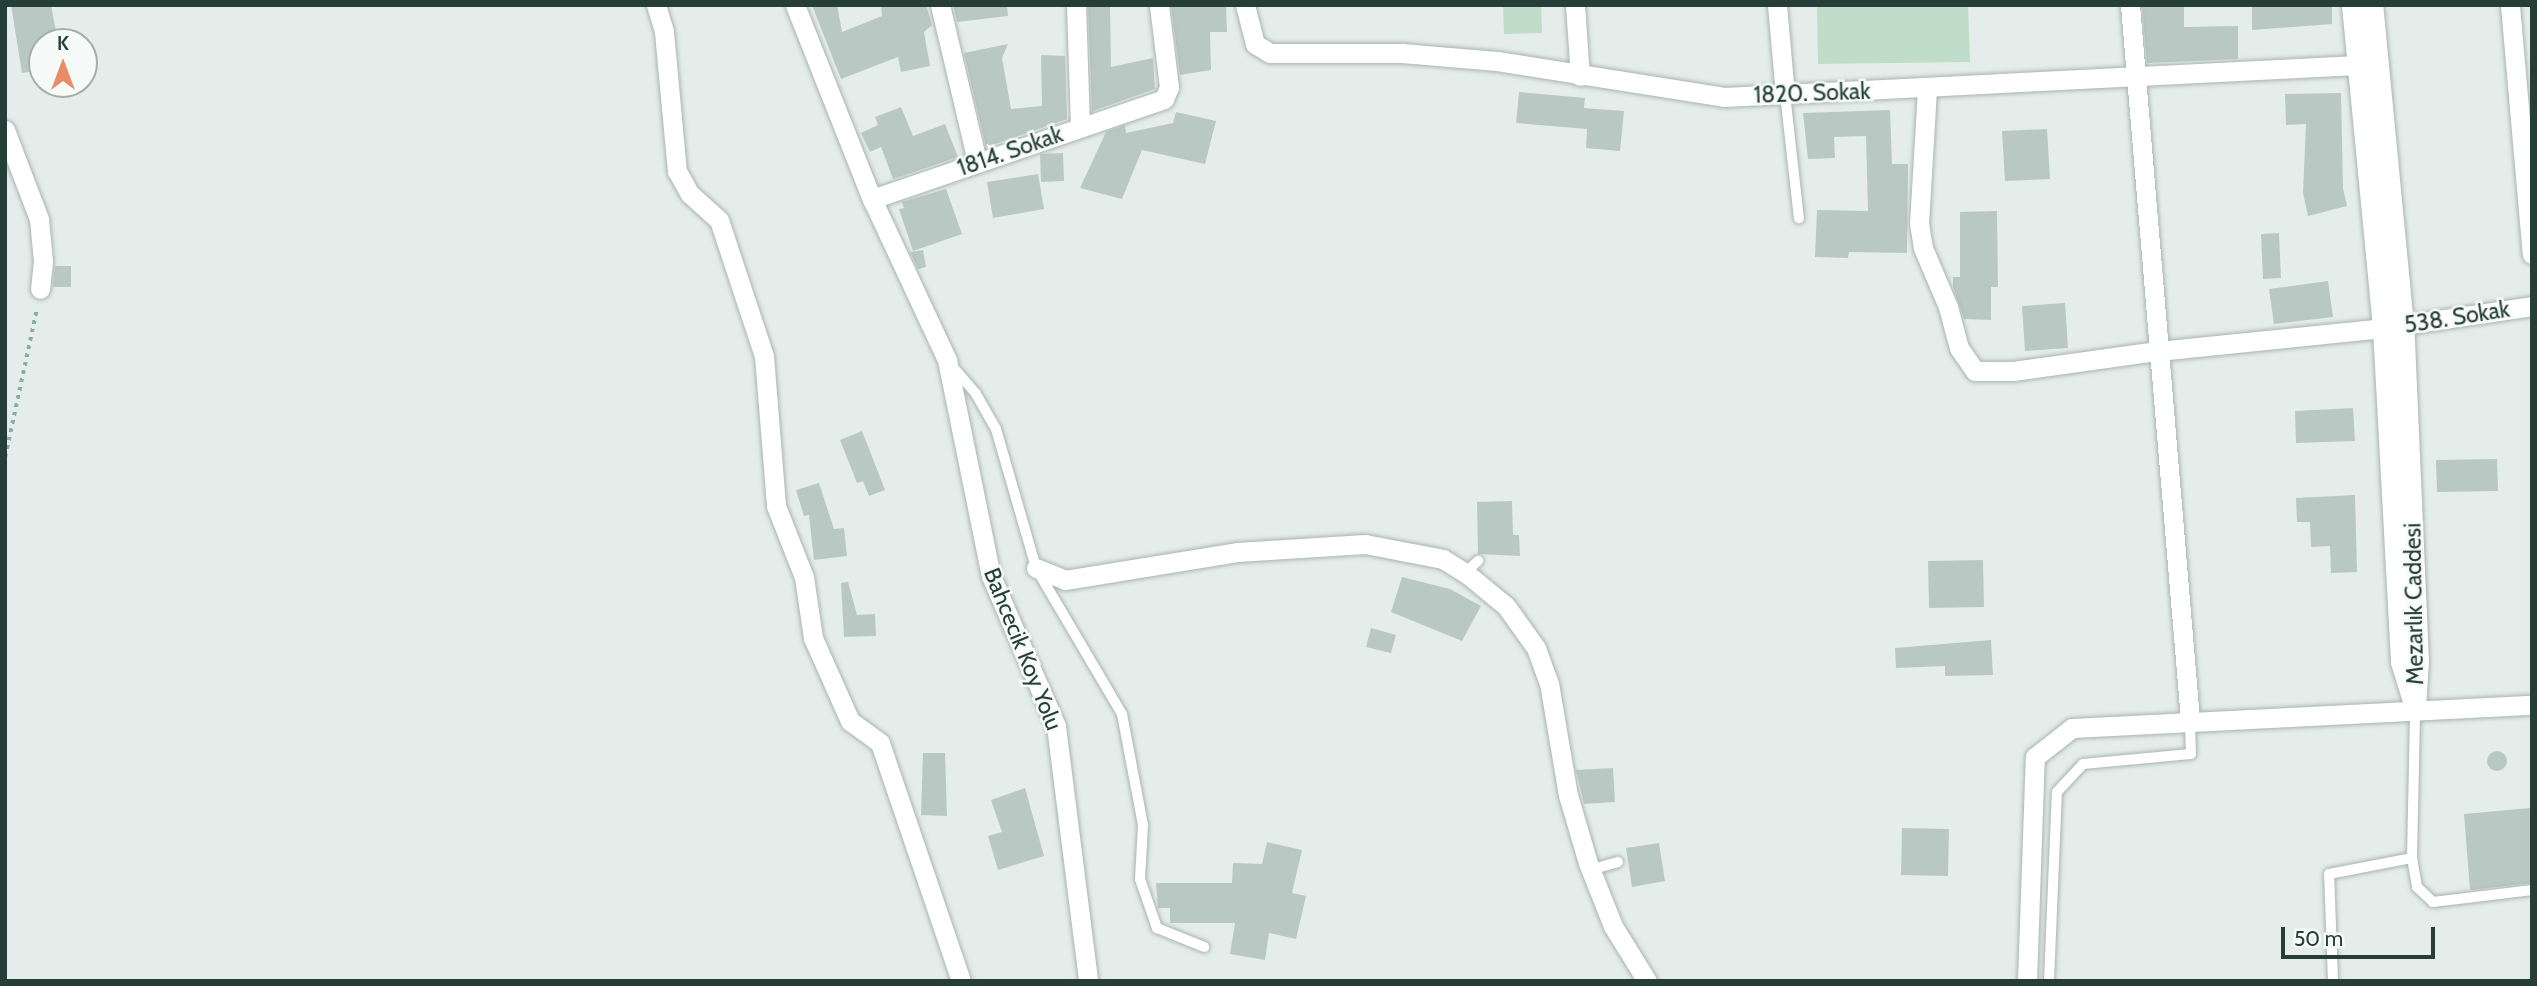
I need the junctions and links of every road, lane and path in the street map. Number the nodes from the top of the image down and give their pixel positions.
1 (656, 5) edge
2 (795, 5) edge
3 (940, 5) edge
4 (1076, 5) edge
5 (1160, 5) edge
6 (1245, 5) edge
7 (1575, 5) edge
8 (1777, 5) edge
9 (2130, 5) edge
10 (2352, 5) edge
11 (2372, 5) edge
12 (2510, 5) edge
13 (2357, 65) junction
14 (1580, 76) junction
15 (2135, 79) junction
16 (1927, 89) junction
17 (1785, 94) junction
18 (2526, 122) edge
19 (1080, 127) junction
20 (5, 130) edge
21 (977, 162) junction
22 (872, 199) junction
23 (1799, 218) dead end
24 (2532, 254) edge
25 (40, 289) joint
26 (2532, 306) edge
27 (2393, 327) junction
28 (2158, 351) junction
29 (947, 360) junction
30 (5, 457) edge
31 (1036, 568) junction
32 (2532, 705) edge
33 (2415, 707) junction
34 (2190, 719) junction
35 (2412, 858) junction
36 (1618, 862) dead end
37 (1590, 870) junction
38 (2532, 890) edge
39 (1204, 947) dead end
40 (961, 981) edge
41 (1088, 981) edge
42 (1647, 981) edge
43 (2027, 981) edge
44 (2049, 981) edge
45 (2333, 981) edge

1 - 40 street
2 - 22 street, Bahcecik Koy Yolu
3 - 21 street
4 - 19 street
5 - 19 street, 1814. Sokak
6 - 14 street, 1820. Sokak
7 - 14 street
8 - 17 street
9 - 15 street
10 - 13 street, Mezarlık Caddesi
11 - 27 street, Mezarlık Caddesi
12 - 18 street
13 - 15 street, 1820. Sokak
13 - 27 street, Mezarlık Caddesi
14 - 17 street, 1820. Sokak
15 - 16 street, 1820. Sokak
15 - 28 street
16 - 17 street, 1820. Sokak
16 - 28 street, 538. Sokak
17 - 23 lane
18 - 24 street
19 - 21 street, 1814. Sokak
20 - 25 street
21 - 22 street, 1814. Sokak
22 - 29 street, Bahcecik Koy Yolu
25 - 30 path
26 - 27 street, 538. Sokak
27 - 28 street, 538. Sokak
27 - 33 street, Mezarlık Caddesi
28 - 34 street
29 - 31 lane
29 - 41 street, Bahcecik Koy Yolu
31 - 37 street
31 - 39 lane
32 - 33 street
33 - 34 street
33 - 35 lane
34 - 43 street
34 - 44 lane
35 - 38 lane
35 - 45 lane
36 - 37 lane
37 - 42 street

